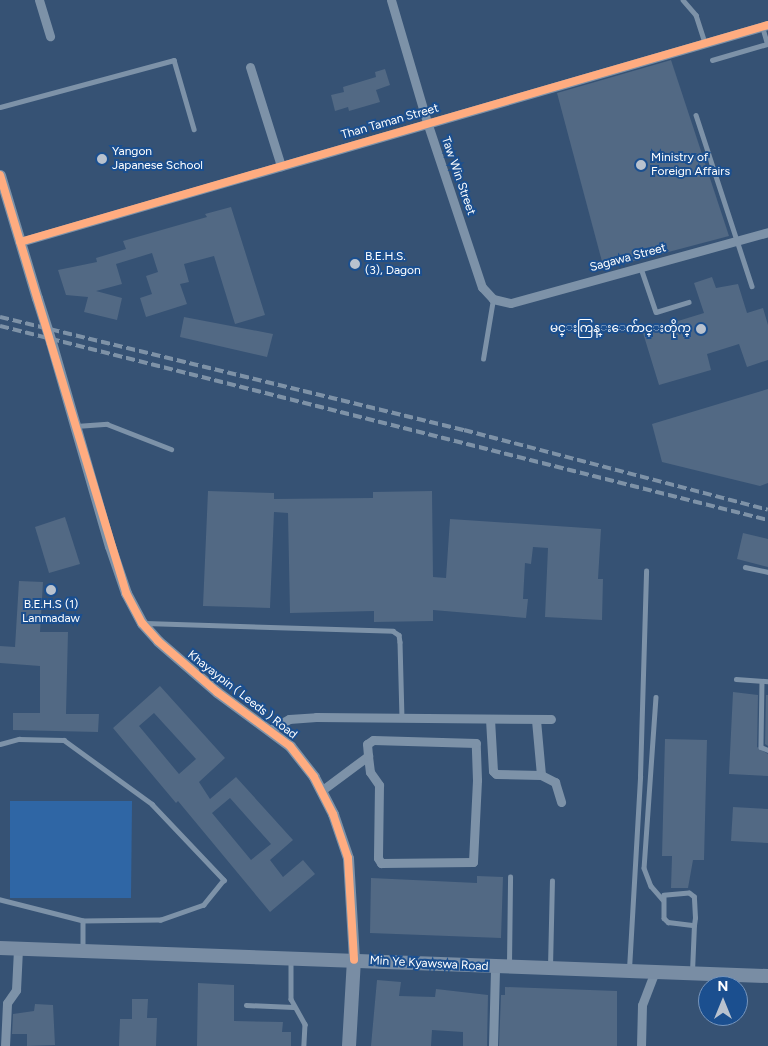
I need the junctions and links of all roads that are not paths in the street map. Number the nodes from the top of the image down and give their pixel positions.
1 (39, 0) edge
2 (391, 0) edge
3 (683, 0) edge
4 (765, 26) edge
5 (50, 36) dead end
6 (705, 43) junction
7 (768, 44) edge
8 (712, 60) dead end
9 (250, 67) dead end
10 (0, 106) edge
11 (696, 115) dead end
12 (427, 122) junction
13 (194, 129) dead end
14 (281, 166) junction
15 (0, 175) edge
16 (768, 232) edge
17 (739, 240) junction
18 (20, 242) junction
19 (641, 268) junction
20 (752, 286) dead end
21 (493, 299) junction
22 (688, 302) dead end
23 (483, 359) dead end
24 (75, 426) junction
25 (171, 449) dead end
26 (745, 567) dead end
27 (646, 571) dead end
28 (768, 572) edge
29 (142, 623) junction
30 (736, 680) dead end
31 (762, 681) junction
32 (768, 681) edge
33 (656, 697) dead end
34 (402, 718) junction
35 (490, 719) junction
36 (536, 720) junction
37 (551, 720) dead end
38 (270, 730) junction
39 (0, 744) edge
40 (768, 750) edge
41 (368, 756) junction
42 (541, 775) junction
43 (321, 791) junction
44 (561, 802) dead end
45 (510, 877) dead end
46 (552, 881) dead end
47 (0, 900) edge
48 (662, 900) junction
49 (83, 921) junction
50 (694, 925) junction
51 (0, 948) edge
52 (18, 949) junction
53 (83, 952) junction
54 (291, 960) junction
55 (354, 960) junction
56 (502, 967) junction
57 (550, 969) junction
58 (629, 970) junction
59 (655, 971) junction
60 (692, 973) junction
61 (768, 976) edge
62 (4, 1000) edge
63 (246, 1004) dead end
64 (294, 1007) junction
65 (5, 1046) edge
66 (304, 1046) edge
67 (349, 1046) edge
68 (494, 1046) edge
69 (641, 1046) edge

1 - 5 street
2 - 12 street, Taw Win Street
3 - 6 lane
4 - 6 street, Than Taman Street
4 - 7 lane
6 - 12 street, Than Taman Street
7 - 8 lane
9 - 14 street
10 - 13 lane
11 - 17 lane
12 - 14 street, Than Taman Street
12 - 21 street, Taw Win Street
14 - 18 street, Than Taman Street
15 - 18 street, Khayaypin ( Leeds ) Road
16 - 17 street, Sagawa Street
17 - 19 street, Sagawa Street
17 - 20 lane
18 - 24 street, Khayaypin ( Leeds ) Road, bridge
19 - 21 street, Sagawa Street
19 - 22 lane
21 - 23 lane
24 - 25 lane
24 - 29 street, Khayaypin ( Leeds ) Road
26 - 28 lane
27 - 58 lane
29 - 34 lane
29 - 38 street, Khayaypin ( Leeds ) Road
30 - 31 lane
31 - 32 lane
31 - 40 lane
33 - 48 lane
34 - 35 street
34 - 38 street
35 - 36 street
35 - 42 street
36 - 37 street
36 - 42 street
38 - 43 street, Khayaypin ( Leeds ) Road
39 - 49 lane
41 - 41 street
41 - 43 street
42 - 44 street
43 - 55 street, Khayaypin ( Leeds ) Road
45 - 56 lane
46 - 57 lane
47 - 49 lane
48 - 50 lane
48 - 50 lane
49 - 53 lane
50 - 60 lane
51 - 52 main road, Min Ye Kyawswa Road
52 - 53 main road, Min Ye Kyawswa Road
52 - 62 street
53 - 54 main road, Min Ye Kyawswa Road
54 - 55 main road, Min Ye Kyawswa Road
54 - 64 lane
55 - 56 main road, Min Ye Kyawswa Road
55 - 67 main road
56 - 57 main road, Min Ye Kyawswa Road
56 - 68 street
57 - 58 main road, Min Ye Kyawswa Road
58 - 59 main road, Min Ye Kyawswa Road
59 - 60 main road, Min Ye Kyawswa Road
59 - 69 street
60 - 61 main road, Min Ye Kyawswa Road
62 - 65 street
63 - 64 lane
64 - 66 lane

